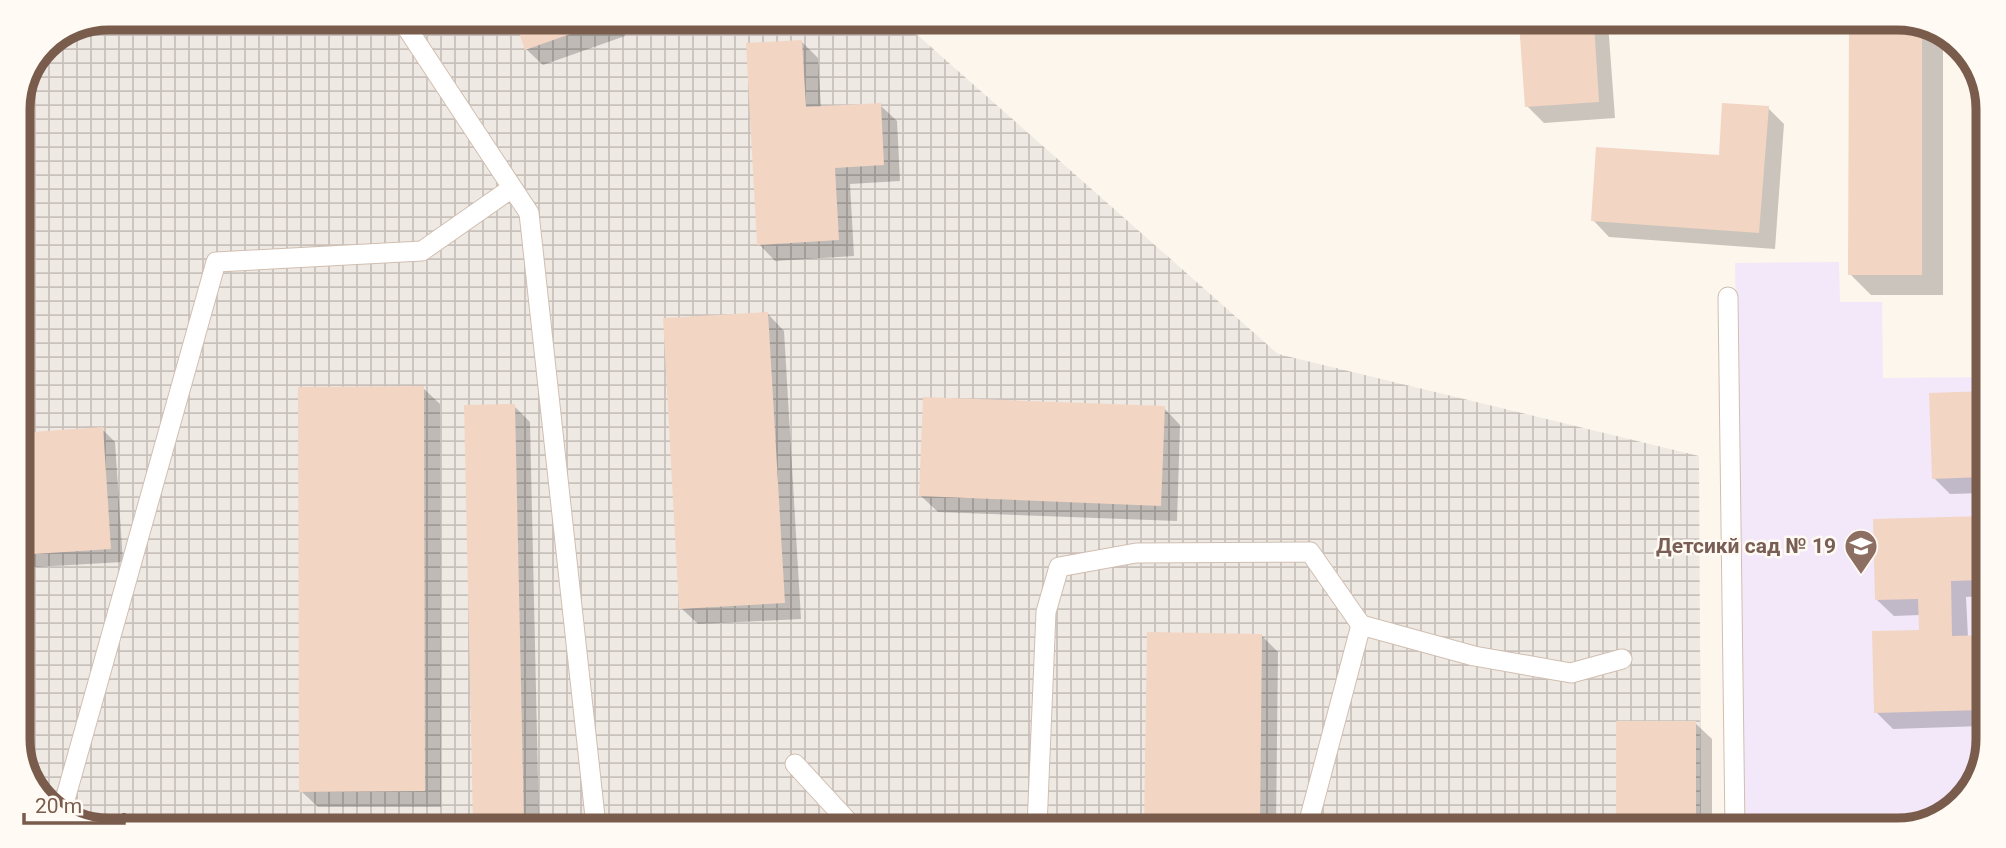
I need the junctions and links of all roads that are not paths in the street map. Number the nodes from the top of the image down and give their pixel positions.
1 (408, 30) edge
2 (512, 188) junction
3 (1728, 297) dead end
4 (1361, 625) junction
5 (1622, 659) dead end
6 (795, 764) dead end
7 (64, 804) edge
8 (595, 818) edge
9 (845, 818) edge
10 (1037, 818) edge
11 (1310, 818) edge
12 (1735, 818) edge

1 - 2 lane
2 - 7 lane
2 - 8 lane
3 - 12 lane
4 - 5 lane
4 - 10 lane
4 - 11 lane
6 - 9 lane

